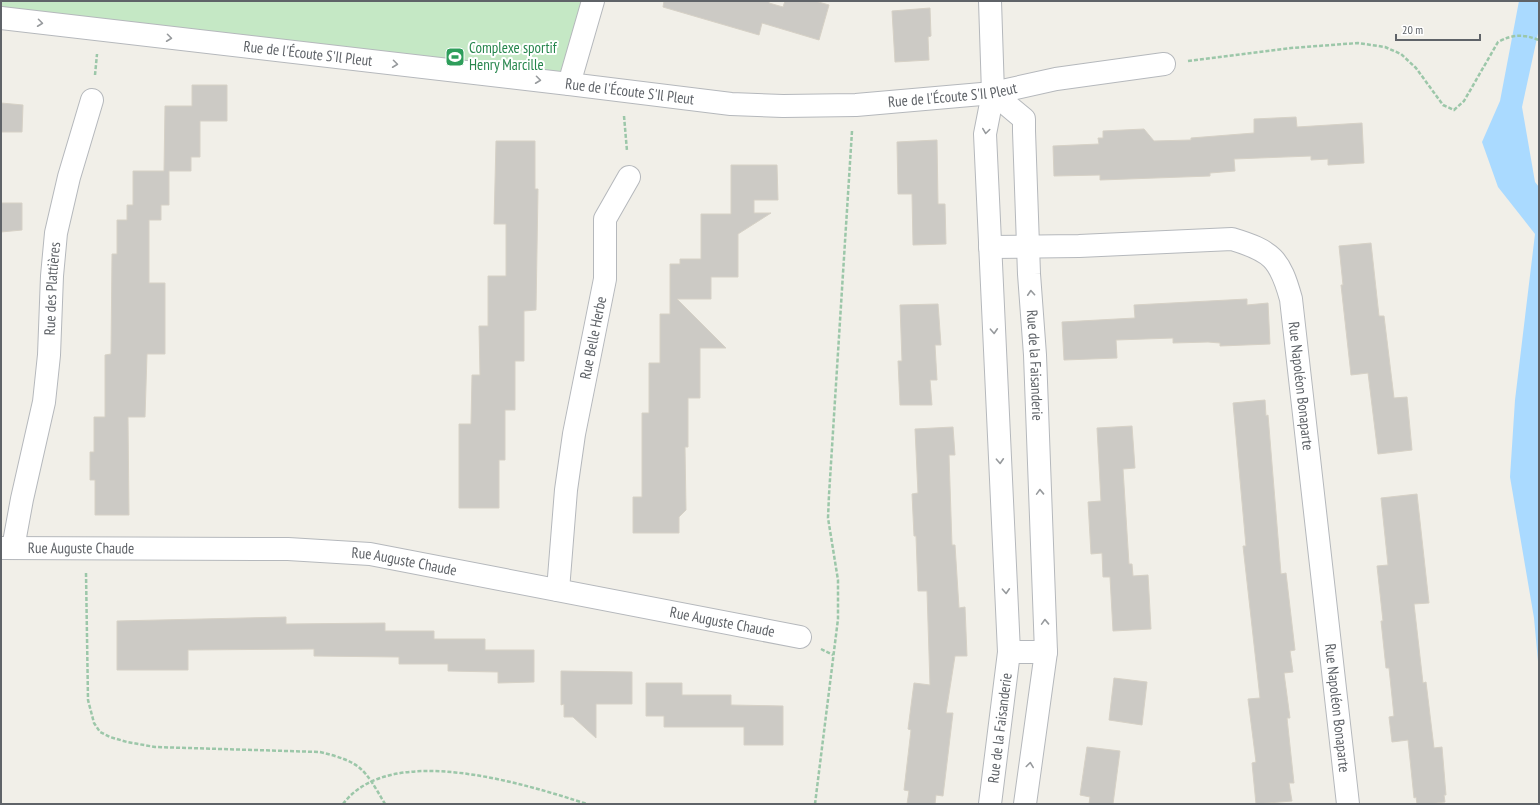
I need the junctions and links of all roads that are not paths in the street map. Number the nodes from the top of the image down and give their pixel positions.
1 (593, 1) edge
2 (990, 1) edge
3 (1, 18) edge
4 (1164, 64) road end
5 (568, 84) junction
6 (993, 93) junction
7 (92, 100) road end
8 (629, 177) road end
9 (1030, 246) junction
10 (990, 247) junction
11 (7, 548) edge
12 (558, 590) junction
13 (800, 637) dead end
14 (1009, 652) junction
15 (1046, 652) junction
16 (990, 804) edge
17 (1025, 804) edge
18 (1348, 804) edge

1 - 5 street
2 - 6 street, Rue de la Faisanderie
3 -> 5 street, Rue de l'Écoute S'Il Pleut
4 - 6 street, Rue de l'Écoute S'Il Pleut
5 - 6 street, Rue de l'Écoute S'Il Pleut
6 - 9 street, Rue de la Faisanderie
6 -> 10 street, Rue de la Faisanderie
7 - 11 street, Rue des Plattières
8 - 12 street, Rue Belle Herbe
9 - 10 street, Rue Napoléon Bonaparte
15 -> 9 street, Rue de la Faisanderie
9 - 18 street, Rue Napoléon Bonaparte
10 -> 14 street, Rue de la Faisanderie
11 - 12 street, Rue Auguste Chaude
12 - 13 street, Rue Auguste Chaude
14 - 15 street, Rue de la Faisanderie
14 - 16 street, Rue de la Faisanderie
17 -> 15 street, Rue de la Faisanderie

